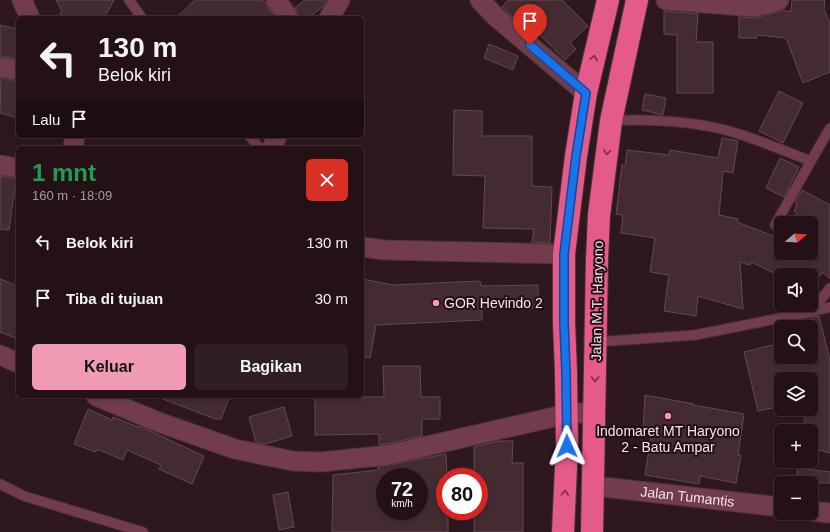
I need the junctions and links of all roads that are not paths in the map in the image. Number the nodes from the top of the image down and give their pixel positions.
1 (22, 0) edge
2 (129, 0) edge
3 (276, 0) edge
4 (340, 0) edge
5 (480, 0) edge
6 (608, 0) edge
7 (637, 0) edge
8 (666, 0) edge
9 (779, 0) edge
10 (29, 16) edge
11 (141, 16) edge
12 (288, 16) edge
13 (330, 16) edge
14 (0, 67) edge
15 (16, 70) edge
16 (586, 93) junction
17 (611, 121) junction
18 (830, 128) edge
19 (251, 138) edge
20 (258, 146) edge
21 (811, 161) junction
22 (0, 164) edge
23 (16, 168) edge
24 (781, 216) edge
25 (364, 247) edge
26 (564, 254) junction
27 (830, 288) edge
28 (818, 303) edge
29 (830, 307) edge
30 (818, 310) edge
31 (811, 312) edge
32 (596, 342) junction
33 (0, 355) edge
34 (16, 362) edge
35 (101, 398) edge
36 (594, 412) junction
37 (567, 414) junction
38 (0, 484) edge
39 (594, 486) junction
40 (774, 506) edge
41 (818, 512) edge
42 (830, 513) edge
43 (143, 532) edge
44 (563, 532) edge
45 (592, 532) edge

1 - 10 street
2 - 11 lane
3 - 12 street
4 - 13 street
5 - 16 street
16 -> 6 highway
7 - 17 highway, Jalan M.T. Haryono
8 - 9 street
14 - 15 street
16 - 26 highway
17 - 21 lane
17 -> 32 highway, Jalan M.T. Haryono
18 - 21 lane
19 - 20 lane
21 - 24 lane
22 - 23 street
25 - 26 street
26 - 37 highway
27 - 28 lane
29 - 30 lane
31 - 32 lane
32 -> 36 highway, Jalan M.T. Haryono
33 - 34 street
35 - 37 street
36 - 37 street
36 - 39 highway, Jalan M.T. Haryono
44 -> 37 highway
38 - 43 lane
39 - 40 street, Jalan Tumantis
39 - 45 highway, Jalan M.T. Haryono
41 - 42 street

